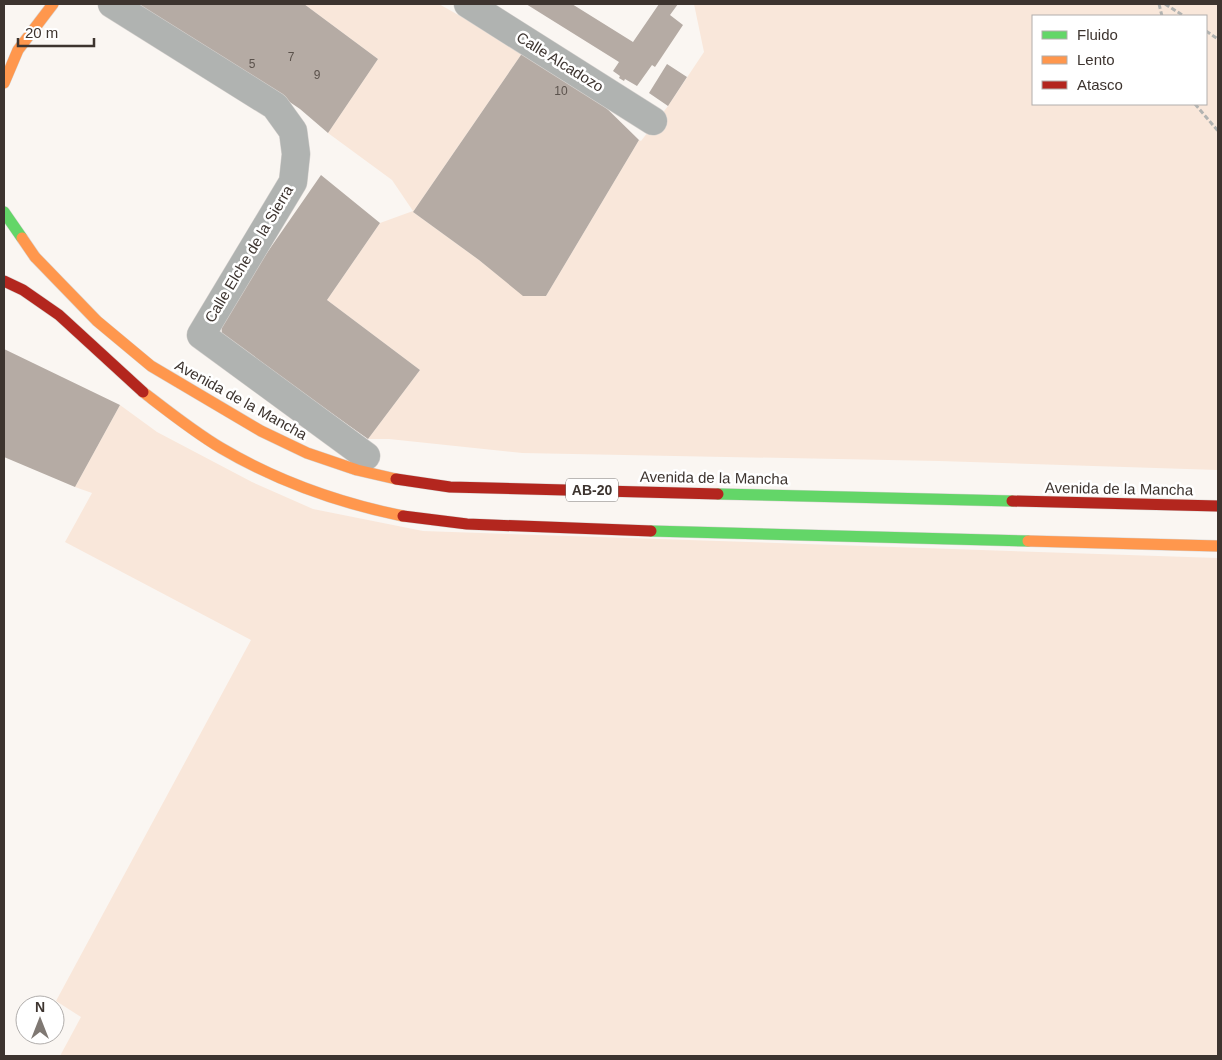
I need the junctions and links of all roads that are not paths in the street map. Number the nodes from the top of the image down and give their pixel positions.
1 (53, 4) edge
2 (112, 4) edge
3 (468, 4) edge
4 (18, 50) junction
5 (4, 61) edge
6 (4, 82) edge
7 (653, 121) dead end
8 (4, 212) edge
9 (4, 280) edge
10 (366, 456) dead end
11 (1218, 506) edge
12 (1218, 546) edge

1 - 4 main road
2 - 10 street, Calle Elche de la Sierra
3 - 7 street, Calle Alcadozo
4 - 5 main road
4 - 6 main road
8 - 11 main road, Avenida de la Mancha / AB-20, bridge
9 - 12 main road

